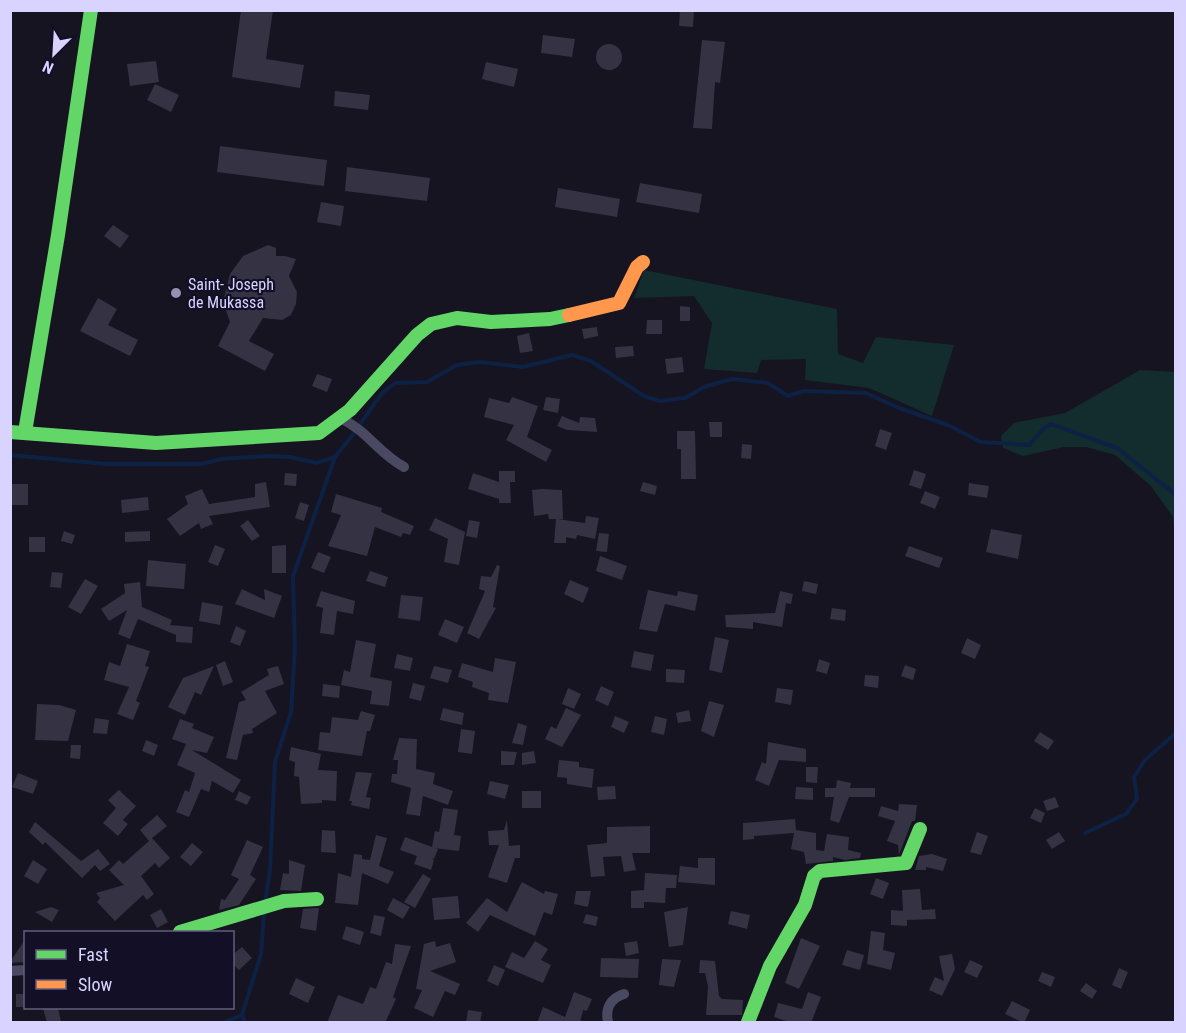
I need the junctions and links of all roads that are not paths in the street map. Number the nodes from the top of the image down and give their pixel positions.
1 (92, 10) edge
2 (643, 261) dead end
3 (340, 418) junction
4 (17, 432) edge
5 (404, 467) dead end
6 (920, 829) dead end
7 (317, 899) dead end
8 (186, 931) edge
9 (624, 994) dead end
10 (608, 1023) edge
11 (748, 1023) edge

1 - 4 street
2 - 3 street
3 - 4 street
3 - 5 street
6 - 11 street
7 - 8 street
9 - 10 street

